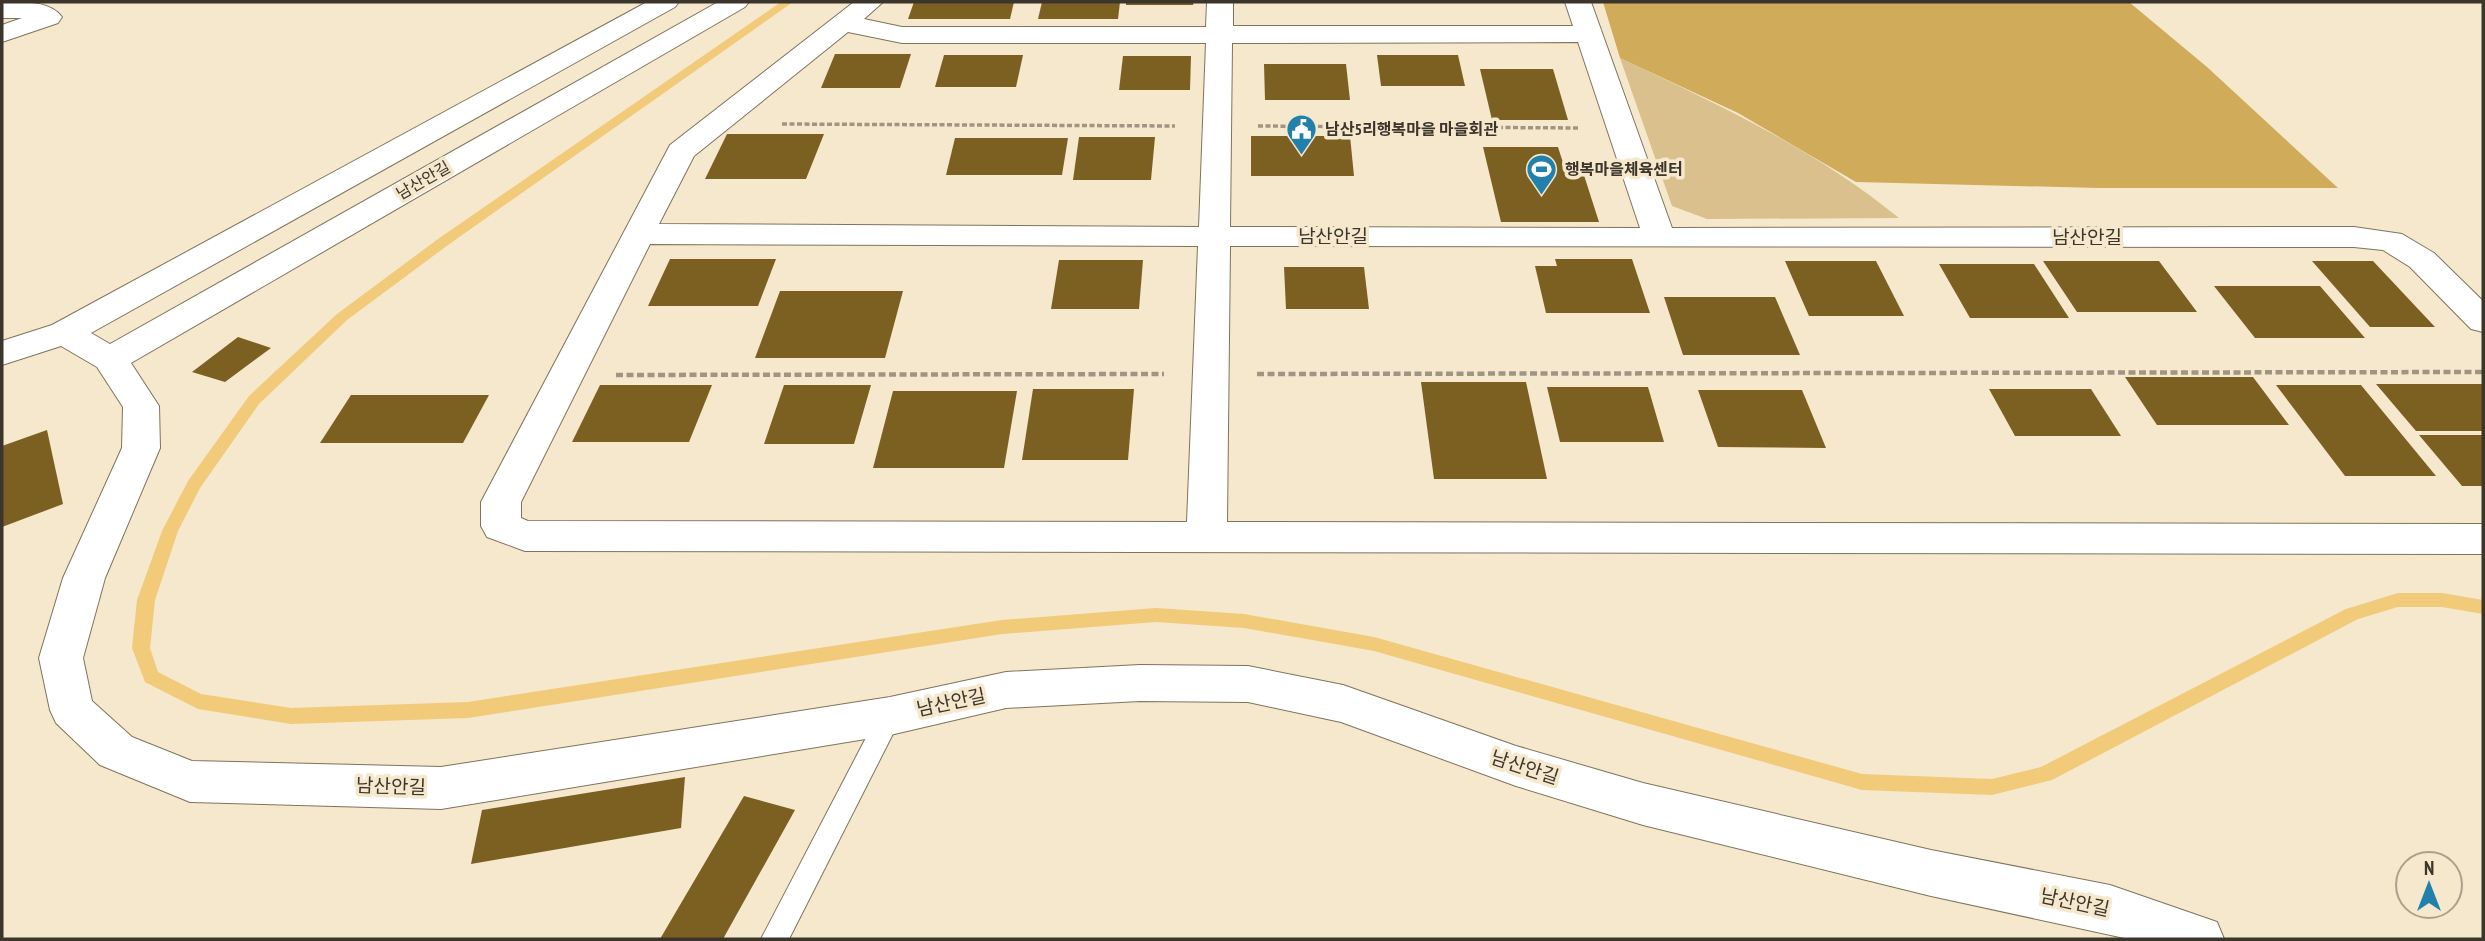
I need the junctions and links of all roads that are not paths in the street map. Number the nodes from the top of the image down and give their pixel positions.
1 (666, 2) edge
2 (736, 2) edge
3 (1578, 2) edge
4 (2, 10) edge
5 (856, 13) edge
6 (1220, 18) edge
7 (2, 34) edge
8 (1589, 34) junction
9 (640, 234) junction
10 (1216, 235) junction
11 (1659, 238) junction
12 (2481, 318) edge
13 (64, 333) junction
14 (2, 353) edge
15 (110, 359) junction
16 (1208, 537) junction
17 (2483, 539) edge
18 (890, 716) junction
19 (775, 939) edge
20 (2199, 939) edge

1 - 13 street
2 - 15 street, 남산안길
3 - 8 street
4 - 7 street
5 - 6 street
5 - 9 street
6 - 8 street
6 - 10 street
8 - 11 street
9 - 10 street, 남산안길
9 - 16 street
10 - 11 street, 남산안길
10 - 16 street
11 - 12 street, 남산안길
13 - 14 street
13 - 15 street, 남산안길
15 - 18 street, 남산안길
16 - 17 street
18 - 19 lane
18 - 20 street, 남산안길

